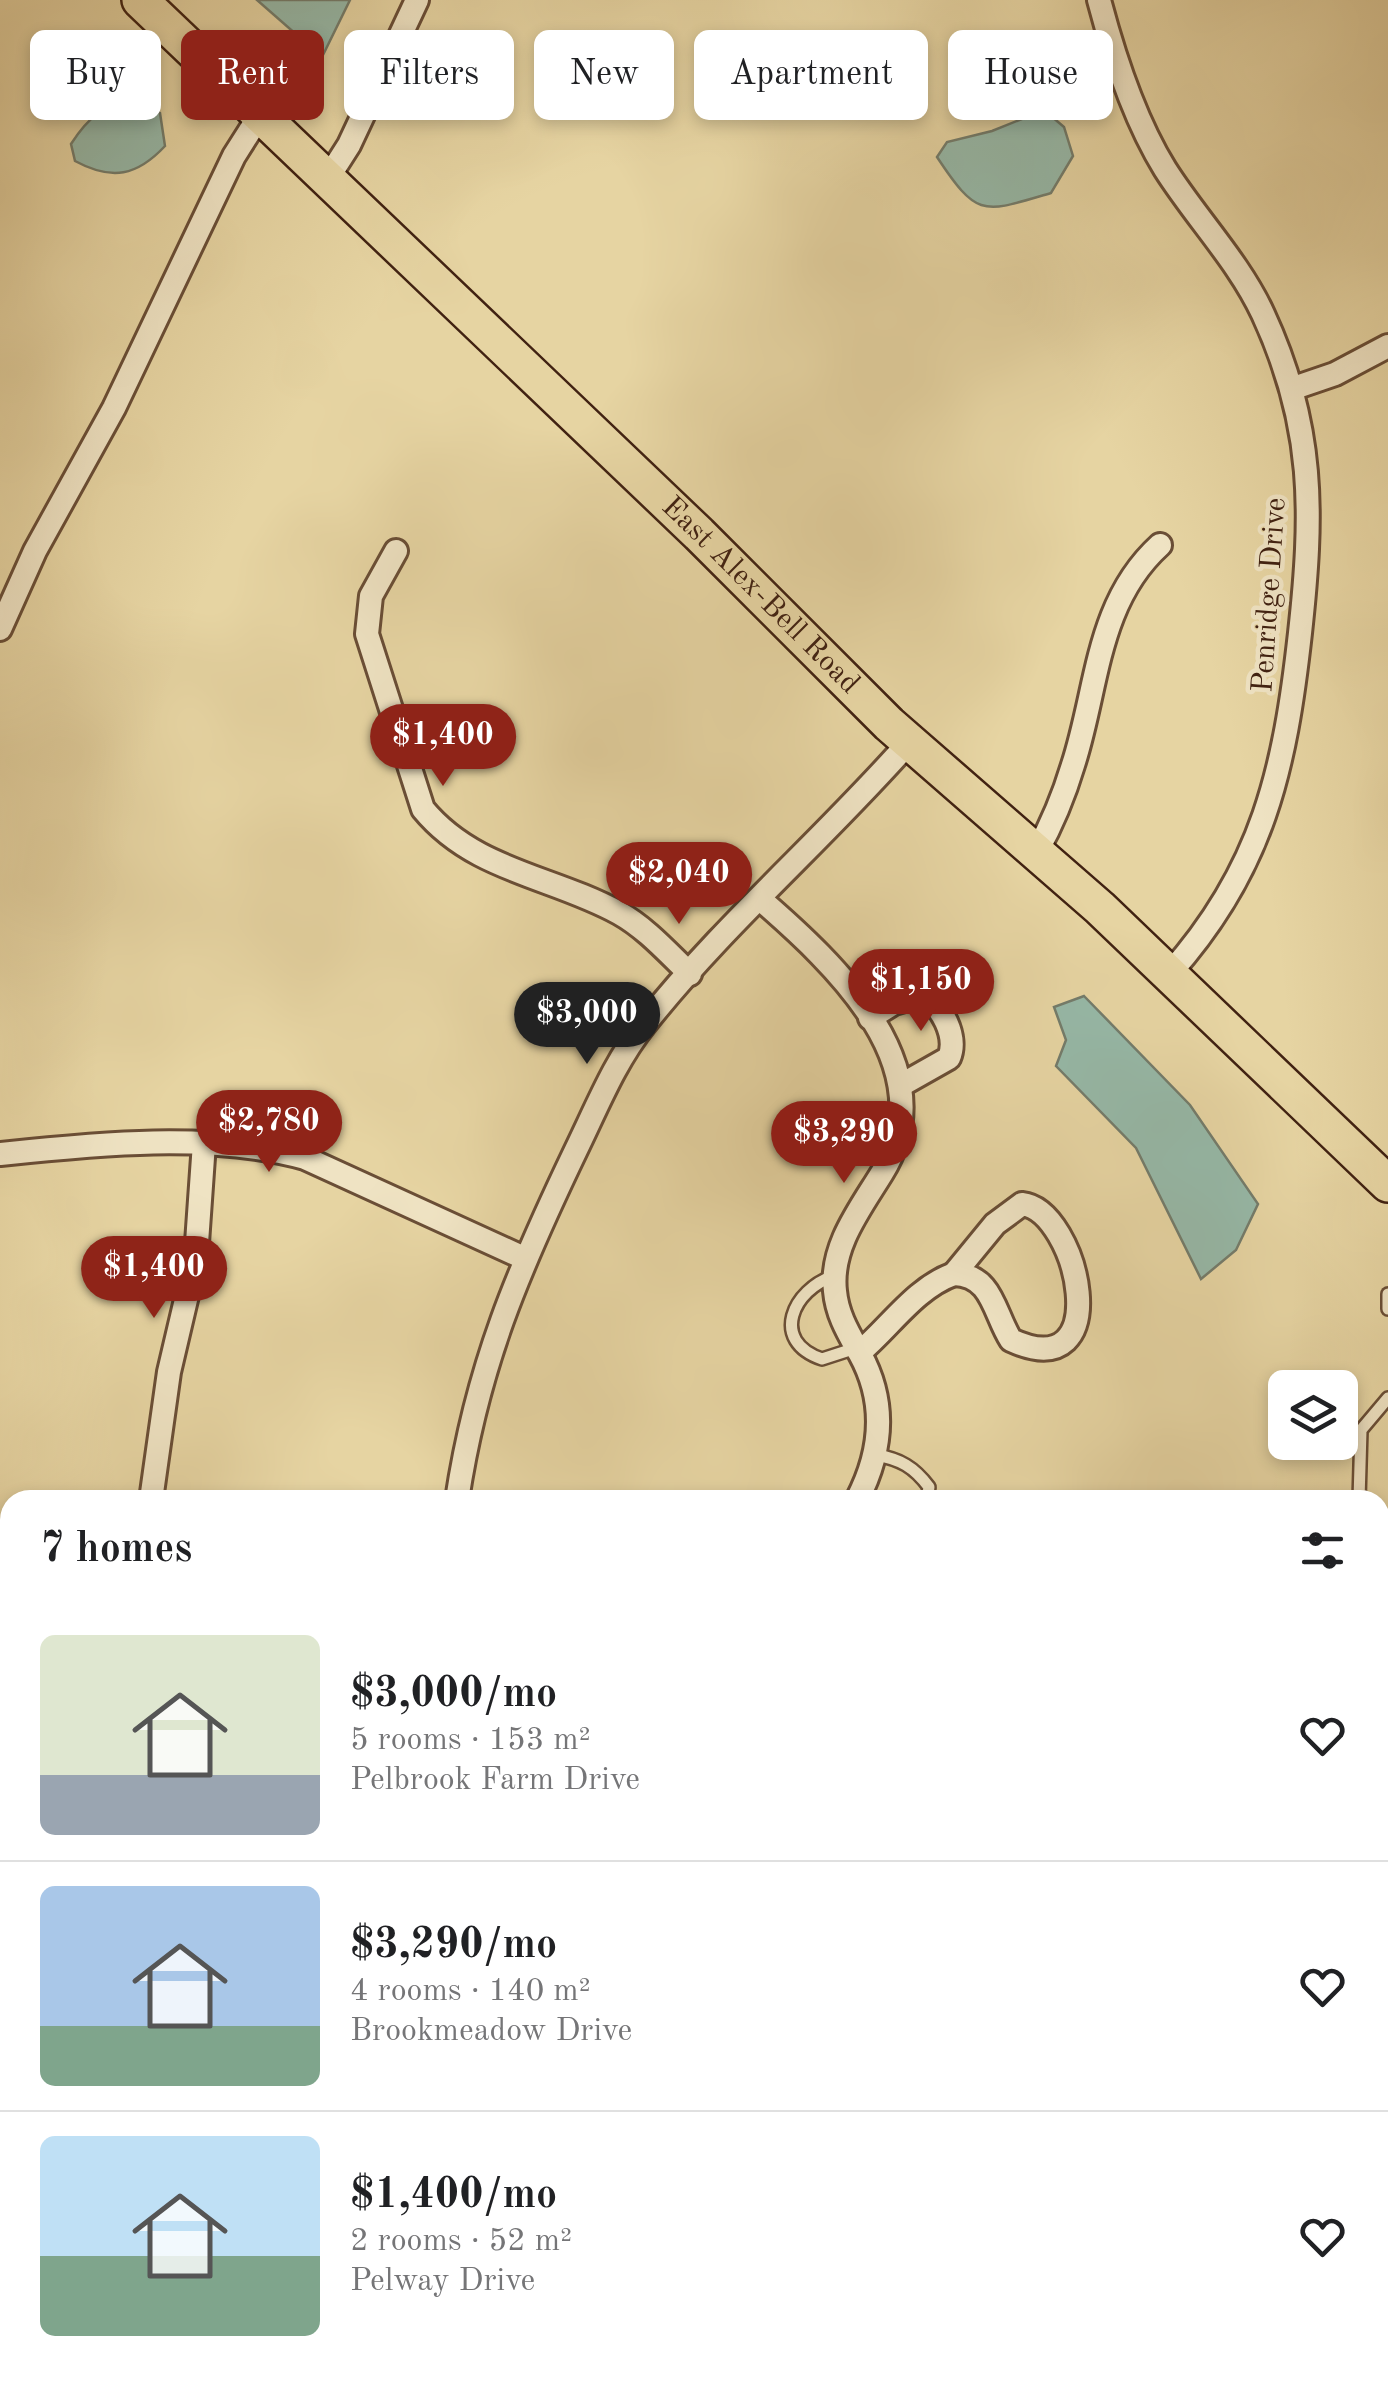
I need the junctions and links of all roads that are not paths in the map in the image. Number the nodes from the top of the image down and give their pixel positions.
1 (140, 0) edge
2 (417, 0) edge
3 (1099, 0) edge
4 (181, 39) edge
5 (256, 120) edge
6 (266, 120) edge
7 (328, 178) junction
8 (1388, 346) edge
9 (1294, 388) junction
10 (1160, 546) dead end
11 (396, 552) dead end
12 (0, 629) edge
13 (910, 741) junction
14 (1037, 851) junction
15 (760, 899) junction
16 (690, 974) junction
17 (1170, 974) junction
18 (870, 1018) junction
19 (903, 1084) junction
20 (204, 1143) junction
21 (0, 1154) edge
22 (1388, 1184) edge
23 (524, 1258) junction
24 (954, 1274) junction
25 (834, 1276) junction
26 (1388, 1294) edge
27 (1388, 1309) edge
28 (858, 1350) junction
29 (1388, 1398) edge
30 (876, 1455) junction
31 (152, 1490) edge
32 (460, 1490) edge
33 (862, 1490) edge
34 (928, 1490) edge
35 (1358, 1490) edge

1 - 4 main road, East Alex-Bell Road
2 - 7 street
3 - 9 street, Penridge Drive
5 - 12 street
6 - 7 main road, East Alex-Bell Road
7 - 13 main road, East Alex-Bell Road
8 - 9 street
9 - 17 street, Penridge Drive
10 - 14 street
11 - 16 street
13 - 14 main road, East Alex-Bell Road
13 - 15 street
14 - 17 main road, East Alex-Bell Road
15 - 16 street
15 - 18 street
16 - 23 street
17 - 22 main road, East Alex-Bell Road
18 - 19 street
18 - 19 street
19 - 25 street
20 - 21 street
20 - 23 street
20 - 31 street
23 - 32 street
24 - 24 street
24 - 28 street
25 - 28 street
25 - 28 lane
26 - 27 lane
28 - 30 street
29 - 35 lane
30 - 33 street
30 - 34 lane

